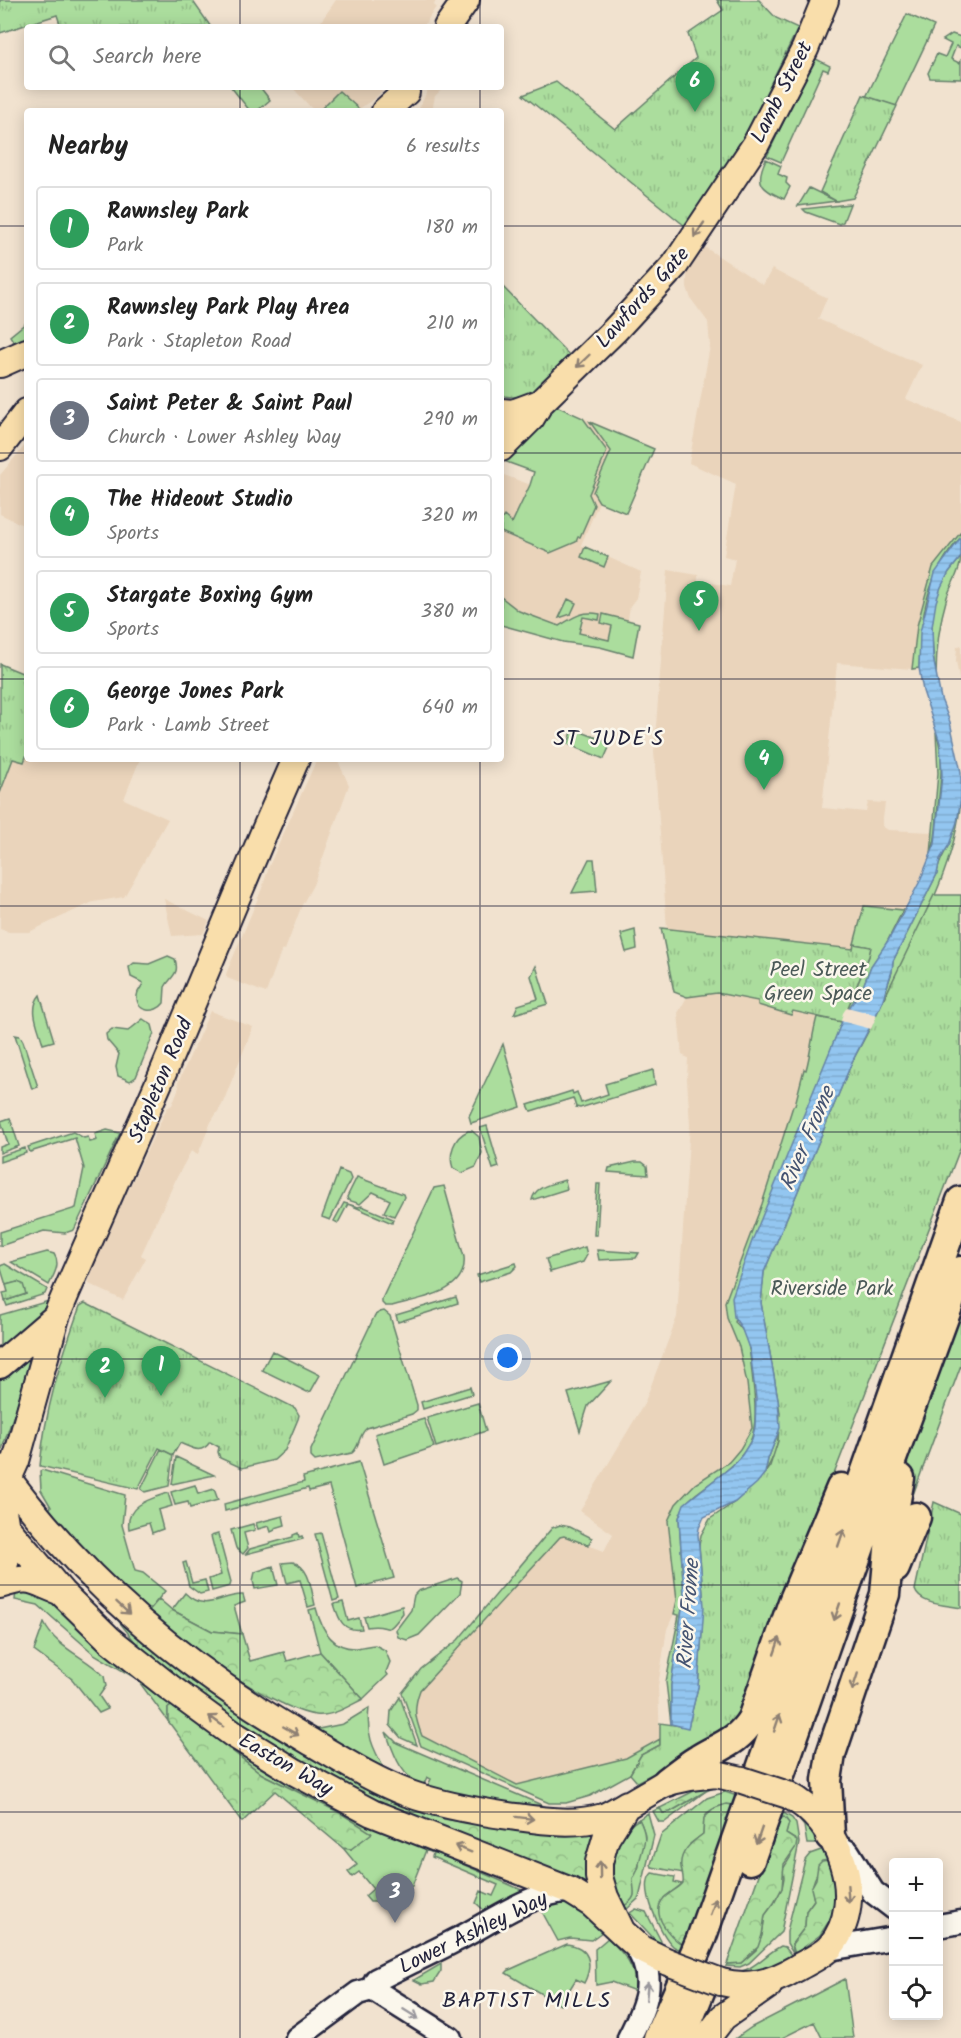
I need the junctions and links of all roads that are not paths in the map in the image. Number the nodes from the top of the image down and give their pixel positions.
1 (466, 0) edge
2 (825, 0) edge
3 (449, 24) edge
4 (405, 97) edge
5 (389, 108) edge
6 (731, 181) joint
7 (24, 354) edge
8 (0, 364) edge
9 (540, 403) junction
10 (504, 412) edge
11 (24, 416) edge
12 (504, 445) edge
13 (0, 447) edge
14 (295, 762) edge
15 (961, 1201) edge
16 (949, 1271) edge
17 (56, 1317) junction
18 (929, 1360) junction
19 (0, 1365) edge
20 (32, 1404) junction
21 (3, 1481) edge
22 (30, 1506) junction
23 (916, 1517) dead end
24 (2, 1522) edge
25 (0, 1551) edge
26 (0, 1578) edge
27 (0, 1585) edge
28 (62, 1593) junction
29 (885, 1594) junction
30 (141, 1663) junction
31 (667, 1782) junction
32 (627, 1804) junction
33 (832, 1840) junction
34 (571, 1891) junction
35 (889, 1904) edge
36 (961, 1922) edge
37 (943, 1925) edge
38 (627, 1937) junction
39 (889, 1939) edge
40 (828, 1949) junction
41 (782, 1977) junction
42 (374, 1984) junction
43 (297, 2038) edge
44 (450, 2038) edge
45 (629, 2038) edge
46 (658, 2038) edge
47 (681, 2038) edge
48 (707, 2038) edge

1 - 3 main road
2 - 6 main road, Lamb Street
4 - 5 main road
6 -> 9 main road, Lawfords Gate
7 - 8 main road
9 - 10 main road
9 - 12 main road, Lawfords Gate
11 - 13 main road
14 - 17 main road, Stapleton Road
15 - 16 highway
16 - 18 highway
31 -> 16 highway
46 -> 16 highway
17 - 19 main road
17 - 20 main road, Stapleton Road
18 - 29 highway
18 -> 47 highway
20 - 21 main road, Stapleton Road
20 - 22 main road
21 - 22 main road, Easton Way
21 - 24 main road, Stapleton Road
21 - 30 main road
22 -> 32 main road, Easton Way
23 - 29 highway
24 - 25 main road, Stapleton Road
24 - 26 main road, Stapleton Road
24 - 28 main road, Easton Way
27 - 28 main road
28 - 30 main road, Easton Way
29 -> 33 highway
34 -> 30 main road, Easton Way
31 - 32 main road, Easton Way
31 - 33 main road, Easton Way, bridge
38 -> 32 main road
33 - 35 main road
33 -> 40 main road, Easton Way
34 - 38 main road, Easton Way
34 - 42 main road, Lower Ashley Way
36 - 37 main road
38 - 41 main road, Easton Way, bridge
45 -> 38 main road
39 - 40 main road
40 - 41 main road
41 - 48 main road
42 - 43 main road, Lower Ashley Way
42 -> 44 main road

